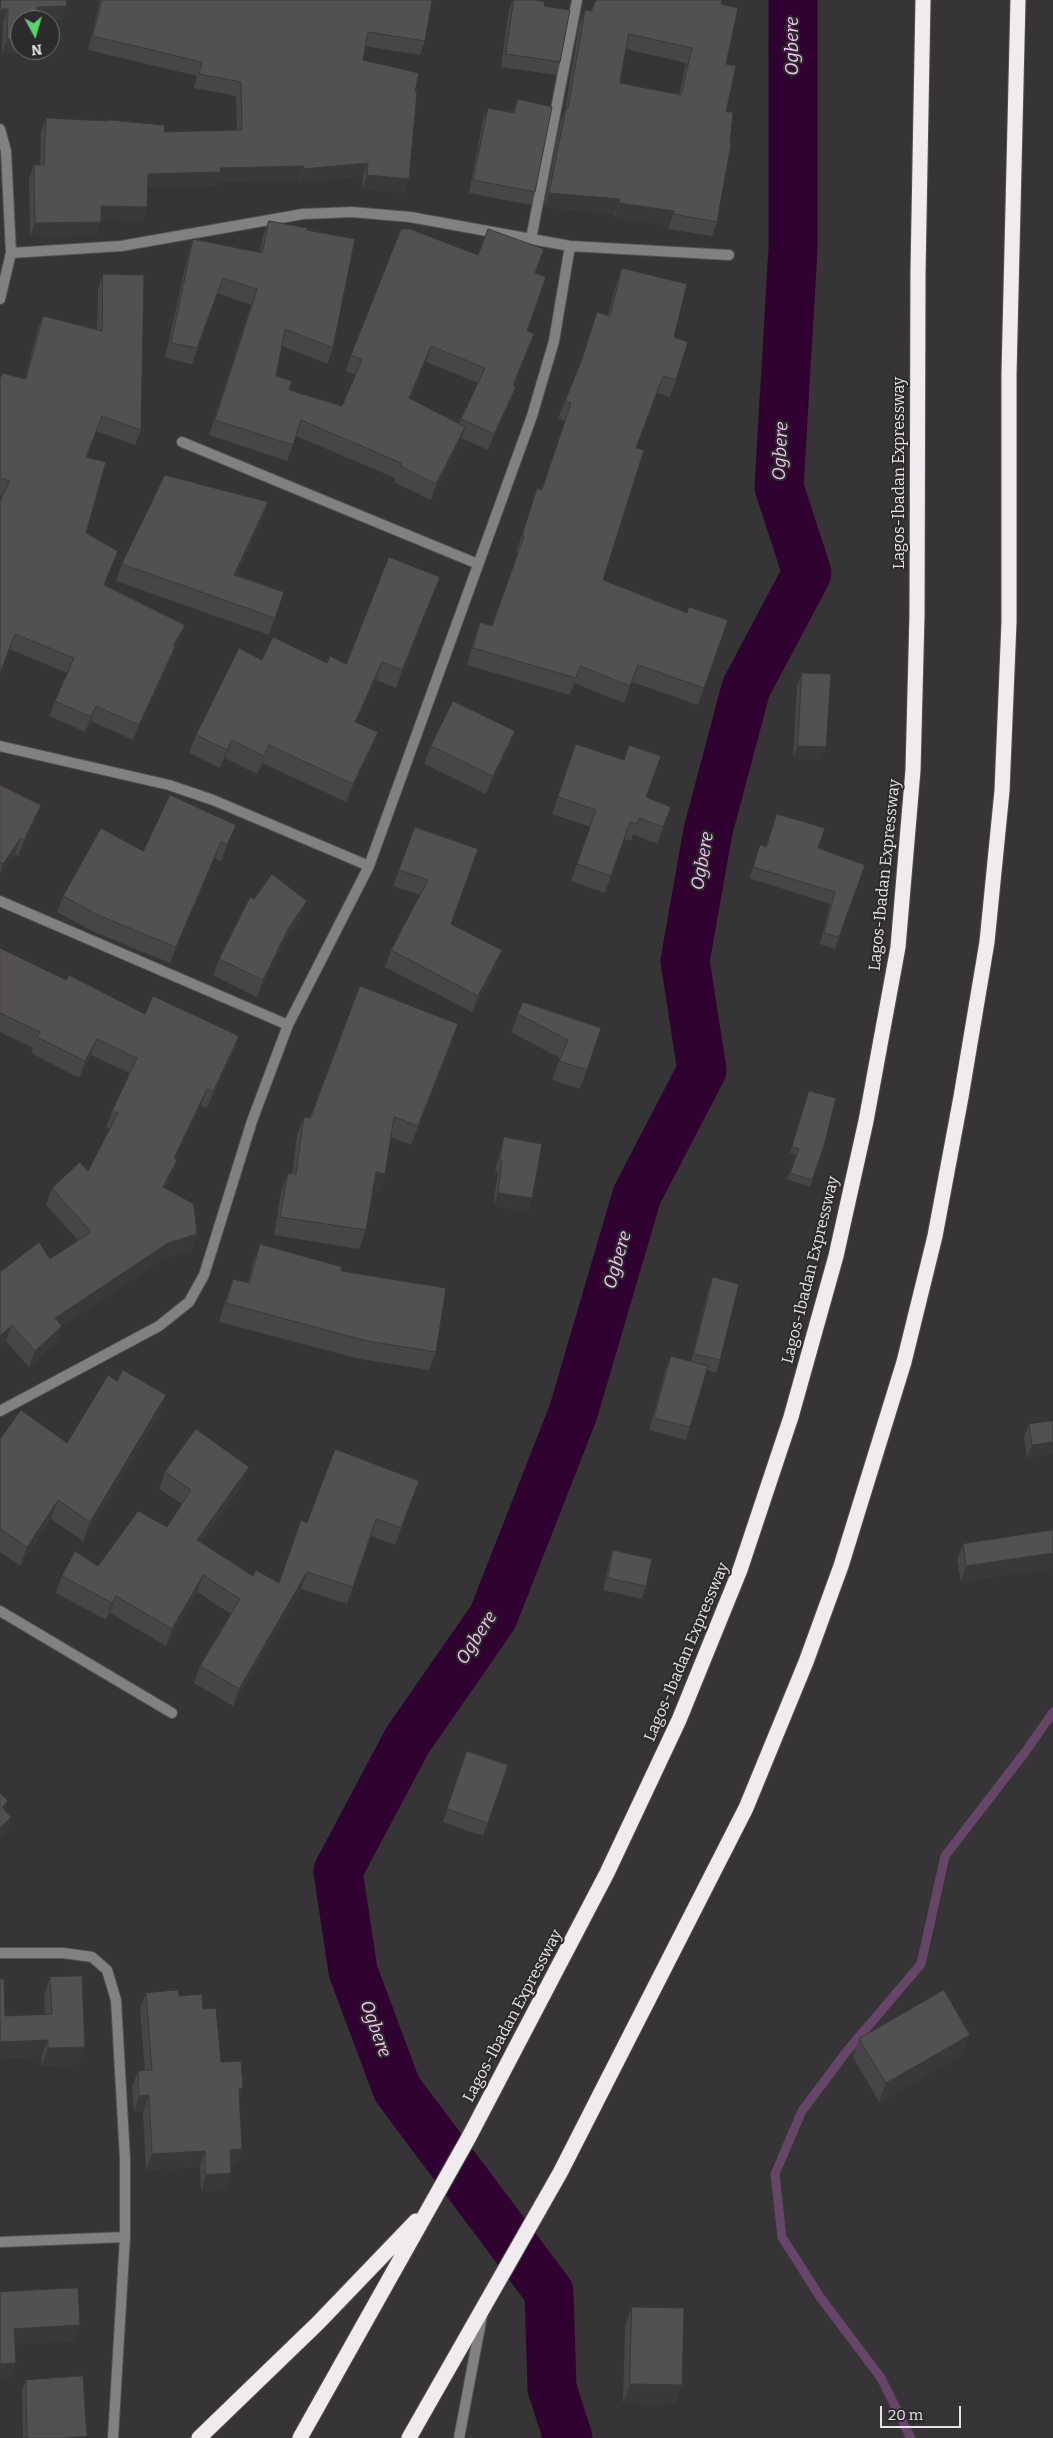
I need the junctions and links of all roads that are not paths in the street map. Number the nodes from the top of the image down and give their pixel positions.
1 (577, 0) edge
2 (922, 0) edge
3 (1018, 0) edge
4 (0, 129) edge
5 (531, 238) junction
6 (570, 246) junction
7 (11, 253) junction
8 (729, 255) dead end
9 (0, 299) edge
10 (182, 442) dead end
11 (478, 564) junction
12 (0, 746) edge
13 (369, 866) junction
14 (0, 901) edge
15 (288, 1025) junction
16 (0, 1411) edge
17 (0, 1611) edge
18 (172, 1714) dead end
19 (0, 1953) edge
20 (431, 2205) junction
21 (126, 2237) junction
22 (0, 2242) edge
23 (485, 2304) junction
24 (113, 2438) edge
25 (199, 2438) edge
26 (300, 2438) edge
27 (409, 2438) edge
28 (459, 2438) edge

1 - 5 street
2 - 20 highway, Lagos-Ibadan Expressway
3 - 23 highway
4 - 7 street
5 - 6 street
5 - 7 street
6 - 8 street
6 - 11 street
7 - 9 street
10 - 11 street
11 - 13 street
12 - 13 street
13 - 15 street
14 - 15 street
15 - 16 street
17 - 18 street
19 - 21 street
20 - 25 highway
20 - 26 highway, Lagos-Ibadan Expressway
21 - 22 street
21 - 24 street
23 - 27 highway
23 - 28 street

